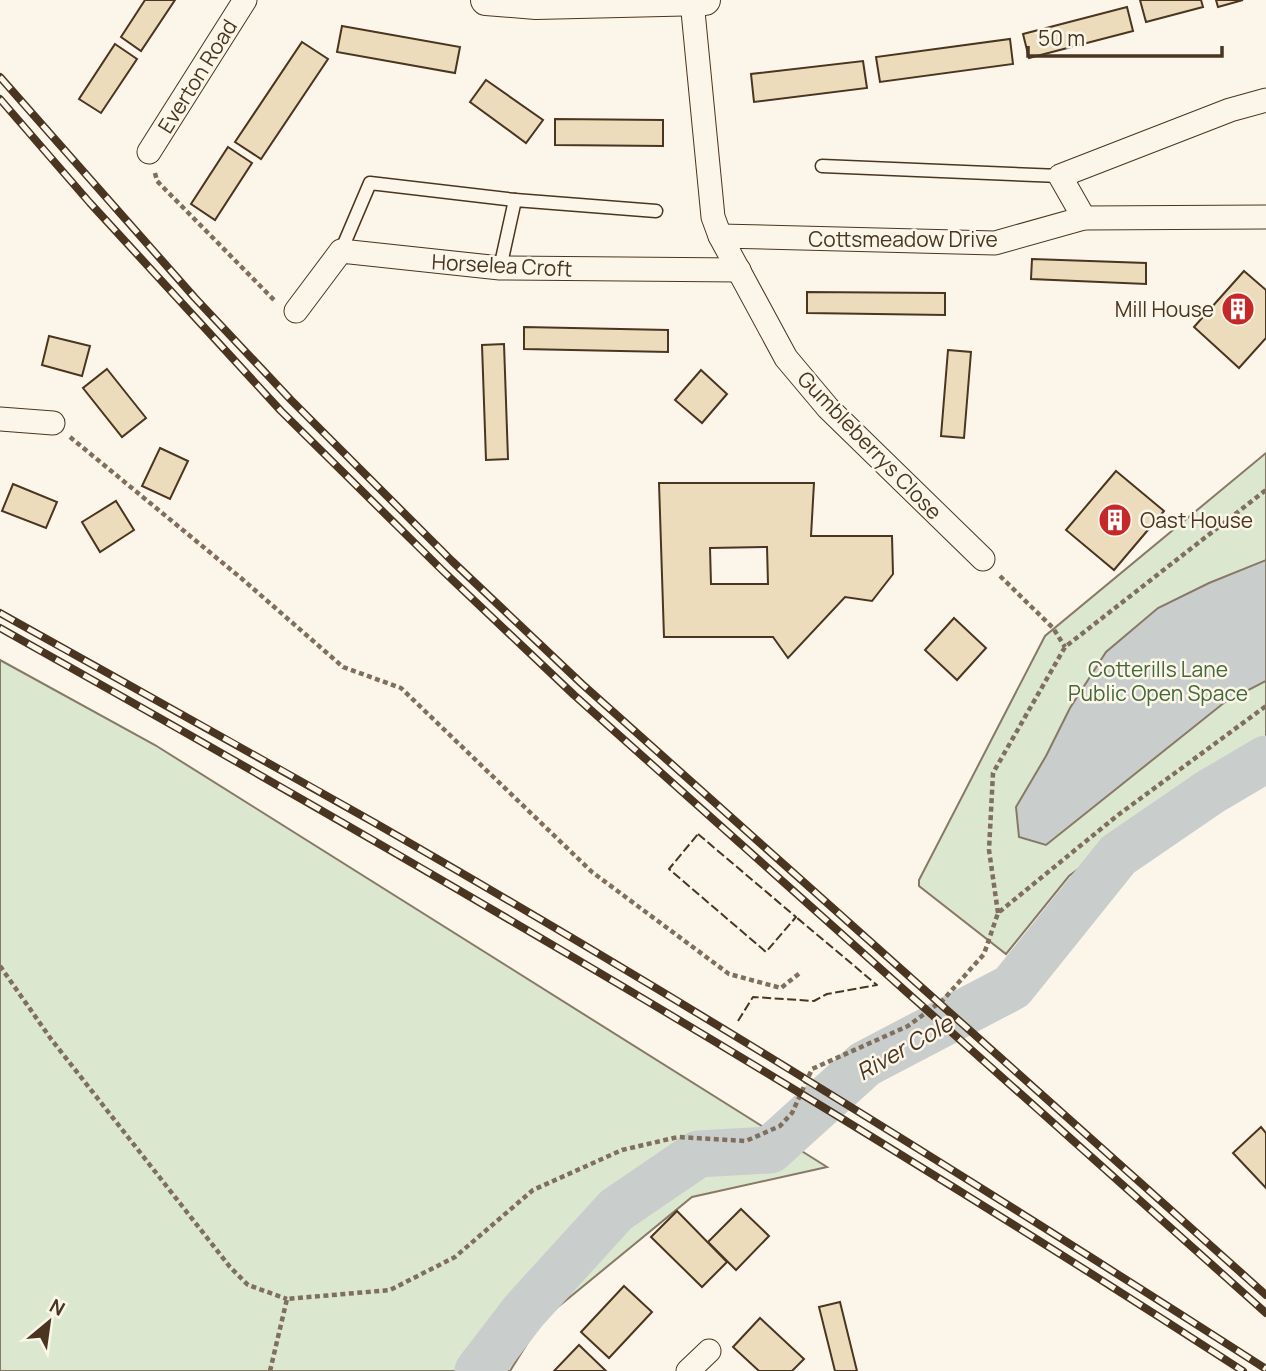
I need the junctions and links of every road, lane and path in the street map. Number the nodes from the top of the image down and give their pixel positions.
1 (245, 0) edge
2 (494, 1) edge
3 (698, 1) edge
4 (1266, 100) edge
5 (149, 152) joint
6 (822, 166) dead end
7 (1060, 176) junction
8 (515, 200) junction
9 (656, 211) dead end
10 (1266, 217) edge
11 (1084, 218) junction
12 (720, 236) junction
13 (341, 251) junction
14 (500, 268) junction
15 (739, 270) junction
16 (296, 311) joint
17 (0, 419) edge
18 (53, 423) joint
19 (1266, 490) edge
20 (983, 559) joint
21 (1065, 647) junction
22 (1266, 706) edge
23 (998, 913) junction
24 (0, 966) edge
25 (800, 972) dead end
26 (287, 1299) junction
27 (709, 1351) dead end
28 (270, 1371) edge
29 (688, 1371) edge

1 - 5 street, Everton Road
2 - 3 street
3 - 12 street, Gumbleberrys Close
4 - 7 street
5 - 16 path
6 - 7 lane
7 - 11 street
8 - 9 lane
8 - 13 lane
8 - 14 lane
10 - 11 street, Cottsmeadow Drive
11 - 12 street, Cottsmeadow Drive
12 - 15 street, Gumbleberrys Close
13 - 14 street, Horselea Croft
13 - 16 street
14 - 15 street, Horselea Croft
15 - 20 street, Gumbleberrys Close
17 - 18 street
18 - 25 path
19 - 21 path
20 - 21 path
21 - 23 path
22 - 23 path
23 - 26 path
24 - 26 path
26 - 28 path
27 - 29 street

